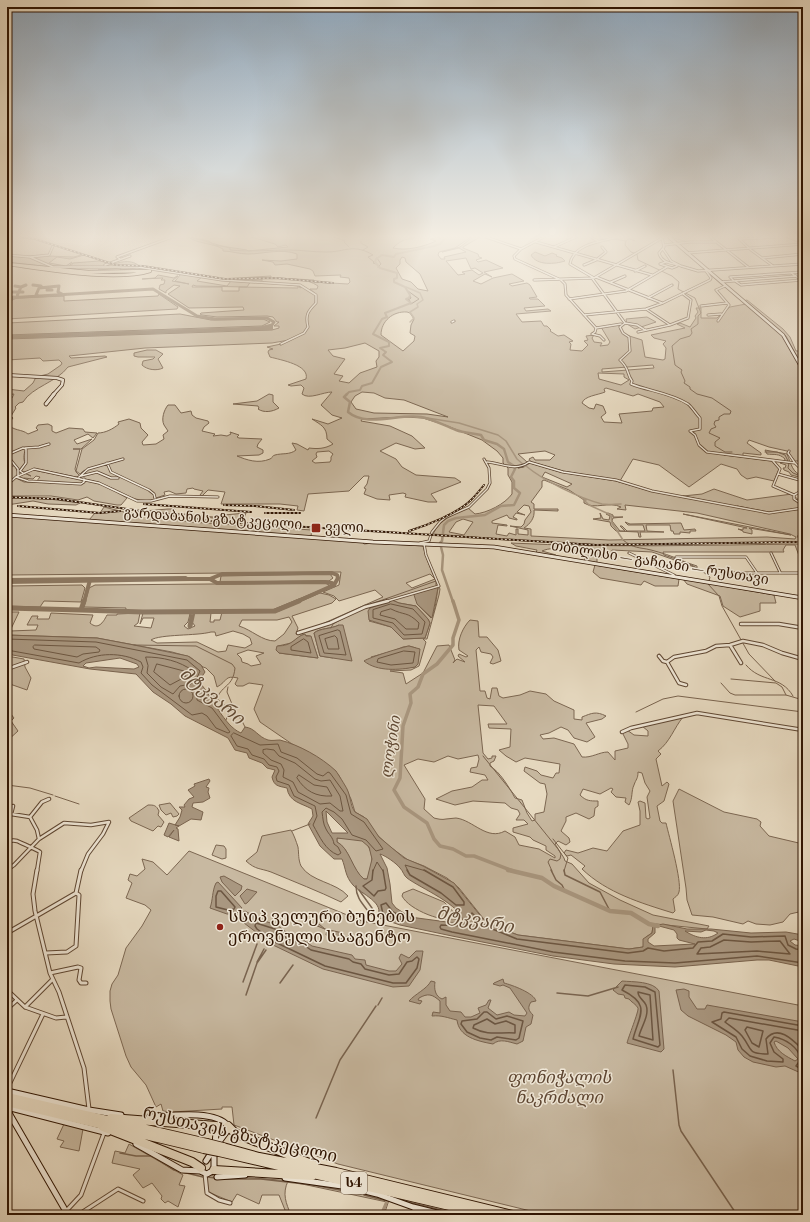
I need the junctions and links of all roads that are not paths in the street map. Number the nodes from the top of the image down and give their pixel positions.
1 (316, 294) edge
2 (566, 294) edge
3 (604, 294) joint
4 (639, 294) edge
5 (655, 294) edge
6 (682, 294) edge
7 (685, 294) edge
8 (719, 294) edge
9 (735, 294) edge
10 (569, 298) junction
11 (648, 298) junction
12 (727, 303) junction
13 (663, 304) junction
14 (701, 306) dead end
15 (646, 309) junction
16 (616, 312) junction
17 (584, 314) junction
18 (722, 314) junction
19 (708, 315) dead end
20 (718, 321) dead end
21 (624, 322) junction
22 (622, 324) junction
23 (670, 325) junction
24 (596, 328) junction
25 (646, 330) junction
26 (638, 332) dead end
27 (604, 340) dead end
28 (281, 344) dead end
29 (803, 370) edge
30 (7, 375) edge
31 (46, 404) dead end
32 (49, 444) dead end
33 (7, 446) edge
34 (22, 448) junction
35 (789, 450) dead end
36 (9, 454) junction
37 (123, 459) dead end
38 (484, 459) dead end
39 (772, 460) junction
40 (487, 462) junction
41 (107, 463) junction
42 (795, 463) junction
43 (803, 471) edge
44 (24, 473) junction
45 (778, 474) junction
46 (17, 477) junction
47 (80, 477) junction
48 (119, 478) junction
49 (84, 479) junction
50 (803, 481) edge
51 (7, 485) edge
52 (803, 490) edge
53 (794, 495) junction
54 (156, 498) junction
55 (218, 498) dead end
56 (803, 505) edge
57 (803, 508) edge
58 (7, 515) edge
59 (416, 544) junction
60 (426, 544) junction
61 (514, 550) joint
62 (629, 553) dead end
63 (771, 553) dead end
64 (676, 557) dead end
65 (780, 572) junction
66 (722, 573) dead end
67 (757, 573) junction
68 (803, 573) edge
69 (675, 577) junction
70 (803, 598) edge
71 (741, 624) dead end
72 (803, 628) edge
73 (298, 633) dead end
74 (730, 645) junction
75 (659, 656) dead end
76 (803, 659) edge
77 (27, 662) dead end
78 (667, 662) junction
79 (740, 663) dead end
80 (7, 669) edge
81 (686, 685) dead end
82 (803, 730) edge
83 (622, 732) dead end
84 (49, 799) dead end
85 (13, 806) dead end
86 (30, 817) junction
87 (39, 838) junction
88 (7, 841) edge
89 (31, 847) junction
90 (7, 870) edge
91 (76, 893) junction
92 (36, 918) junction
93 (7, 934) edge
94 (46, 953) junction
95 (50, 973) junction
96 (52, 980) junction
97 (86, 983) dead end
98 (7, 990) edge
99 (17, 1000) junction
100 (25, 1007) junction
101 (7, 1009) edge
102 (43, 1014) junction
103 (66, 1017) junction
104 (7, 1090) edge
105 (7, 1097) edge
106 (8, 1106) edge
107 (87, 1115) junction
108 (220, 1126) junction
109 (104, 1132) junction
110 (224, 1134) junction
111 (208, 1170) junction
112 (336, 1175) junction
113 (143, 1201) dead end
114 (230, 1203) dead end
115 (414, 1210) dead end
116 (7, 1212) edge
117 (67, 1213) edge
118 (10, 1215) edge
119 (78, 1215) edge
120 (414, 1215) edge
121 (445, 1215) edge
122 (488, 1215) edge
123 (513, 1215) edge

1 - 28 street
2 - 10 street
3 - 10 street
3 - 16 street
4 - 11 street
5 - 11 street
6 - 13 street
7 - 23 street
8 - 12 street
9 - 29 street
10 - 17 street
11 - 13 street
12 - 14 street
12 - 18 street
13 - 15 street
15 - 16 street
15 - 23 street
16 - 17 street
16 - 21 street
17 - 24 street
18 - 19 street
18 - 20 street
21 - 22 street
21 - 25 street
22 - 24 street
22 - 39 street
23 - 25 street
24 - 27 street
25 - 26 street
30 - 31 street
32 - 34 street
33 - 36 street
34 - 36 street
34 - 44 street
35 - 42 street
36 - 46 street
37 - 41 street
38 - 40 street
39 - 42 street
39 - 45 street
40 - 57 street
40 - 59 street
41 - 47 street
41 - 48 street
42 - 43 street
44 - 46 street
44 - 47 street
45 - 50 street
45 - 53 street
46 - 49 street
46 - 51 street
47 - 48 street
47 - 49 street
48 - 54 street
49 - 54 street
52 - 53 street
53 - 56 street
54 - 55 street
58 - 59 street, გარდაბანის გზატკეცილი
59 - 60 street, გარდაბანის გზატკეცილი
60 - 61 street, გარდაბანის გზატკეცილი
60 - 73 street
61 - 69 street, თბილისი — გაჩიანი — რუსთავი
62 - 69 street
63 - 65 street
64 - 67 street
65 - 67 street
65 - 68 street
66 - 67 street
69 - 70 street, თბილისი — გაჩიანი — რუსთავი
71 - 72 street
74 - 76 street
74 - 78 street
74 - 79 street
75 - 78 street
77 - 80 street
78 - 81 street
82 - 83 street
84 - 86 street
85 - 86 street
86 - 87 street
87 - 89 street
87 - 91 street
88 - 89 street
89 - 90 street
89 - 92 street
91 - 92 street
91 - 94 street
92 - 93 street
92 - 94 street
94 - 95 street
95 - 96 street
95 - 97 street
96 - 100 street
96 - 103 street
98 - 99 street
99 - 100 street
99 - 101 street
100 - 102 street
102 - 103 street
102 - 104 street
103 - 107 street
104 - 107 street
105 - 107 highway, რუსთავის გზატკეცილი / ს4
106 - 107 highway, რუსთავის გზატკეცილი / ს4
106 - 109 street
106 - 117 street
107 - 108 highway
107 - 108 street
107 - 111 highway
107 - 112 highway, რუსთავის გზატკეცილი / ს4, bridge
108 - 110 street
108 - 110 street
108 - 111 street
108 - 112 highway
109 - 111 street
109 - 117 street
110 - 111 street
111 - 112 highway
111 - 114 street
111 - 121 street
112 - 122 highway, რუსთავის გზატკეცილი / ს4
112 - 123 highway, რუსთავის გზატკეცილი / ს4
113 - 119 street
115 - 120 street
116 - 118 street

